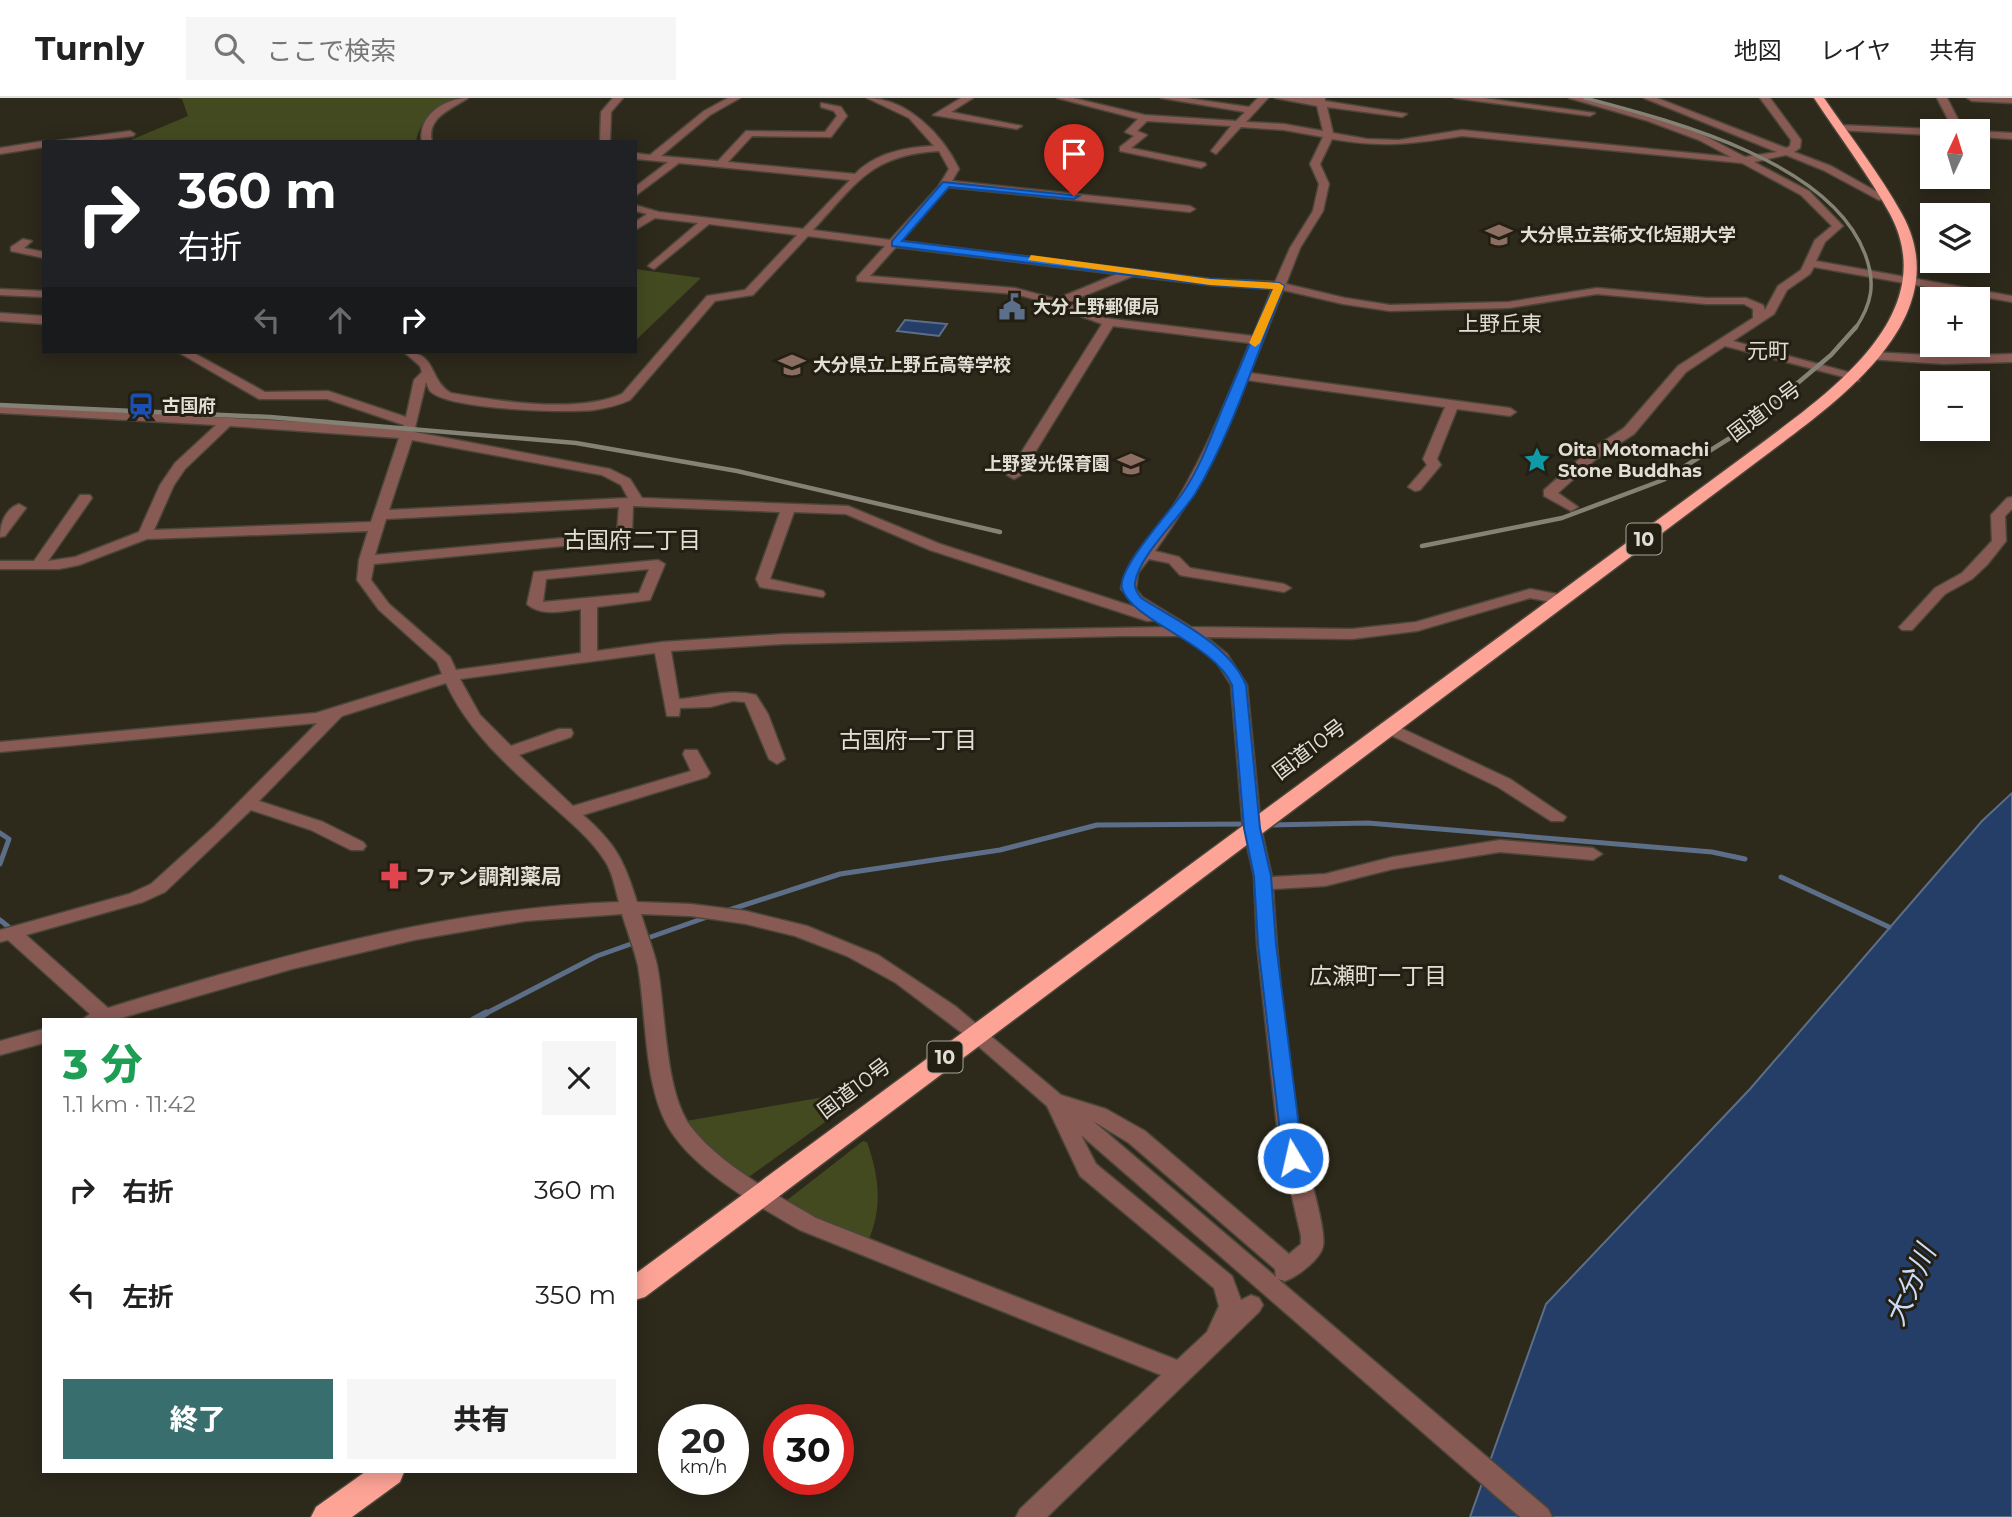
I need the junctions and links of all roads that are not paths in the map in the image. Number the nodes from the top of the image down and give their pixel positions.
1 (463, 98) edge
2 (618, 98) edge
3 (735, 98) edge
4 (872, 98) edge
5 (968, 98) edge
6 (1062, 98) edge
7 (1166, 98) edge
8 (1263, 98) edge
9 (1280, 98) edge
10 (1458, 98) edge
11 (1574, 98) edge
12 (1598, 98) edge
13 (1650, 98) edge
14 (1765, 98) edge
15 (1802, 98) edge
16 (1819, 98) edge
17 (1942, 98) edge
18 (1972, 98) edge
19 (2012, 100) edge
20 (1320, 101) edge
21 (824, 105) dead end
22 (1252, 110) junction
23 (942, 113) junction
24 (1590, 113) dead end
25 (1402, 114) dead end
26 (1145, 118) junction
27 (1953, 119) edge
28 (918, 121) junction
29 (1241, 123) junction
30 (1017, 126) dead end
31 (1839, 128) junction
32 (1920, 131) edge
33 (130, 134) dead end
34 (1329, 135) junction
35 (1990, 135) edge
36 (2012, 136) edge
37 (74, 140) edge
38 (427, 140) edge
39 (605, 140) edge
40 (42, 144) edge
41 (941, 148) junction
42 (0, 151) edge
43 (1216, 151) dead end
44 (1789, 153) junction
45 (637, 156) edge
46 (652, 158) junction
47 (1765, 158) junction
48 (677, 160) junction
49 (1747, 160) junction
50 (720, 164) junction
51 (1200, 165) dead end
52 (855, 177) junction
53 (947, 184) junction
54 (637, 191) edge
55 (1883, 198) junction
56 (637, 208) edge
57 (1190, 209) dead end
58 (652, 214) junction
59 (705, 222) junction
60 (637, 226) edge
61 (801, 234) junction
62 (27, 242) dead end
63 (895, 243) junction
64 (42, 256) edge
65 (1811, 262) junction
66 (653, 266) dead end
67 (1133, 272) junction
68 (1908, 279) junction
69 (1279, 286) junction
70 (0, 292) edge
71 (42, 294) edge
72 (2012, 299) edge
73 (1056, 303) junction
74 (42, 309) edge
75 (0, 317) edge
76 (30, 319) junction
77 (42, 320) edge
78 (1759, 320) junction
79 (1109, 322) junction
80 (1256, 340) junction
81 (1722, 342) junction
82 (188, 354) edge
83 (412, 354) edge
84 (1872, 356) junction
85 (2012, 358) edge
86 (428, 373) junction
87 (1242, 376) junction
88 (1855, 378) junction
89 (1453, 404) junction
90 (0, 409) edge
91 (1510, 412) dead end
92 (225, 424) junction
93 (410, 428) junction
94 (1014, 475) dead end
95 (1415, 487) dead end
96 (85, 498) dead end
97 (2012, 501) edge
98 (631, 502) junction
99 (1571, 507) dead end
100 (19, 508) dead end
101 (788, 508) junction
102 (378, 520) junction
103 (0, 533) edge
104 (145, 535) junction
105 (1144, 553) junction
106 (366, 560) junction
107 (0, 565) edge
108 (38, 565) junction
109 (1284, 588) dead end
110 (818, 594) dead end
111 (1563, 599) junction
112 (589, 604) junction
113 (1907, 627) dead end
114 (1184, 631) junction
115 (662, 647) junction
116 (589, 656) junction
117 (453, 675) junction
118 (336, 713) junction
119 (1388, 727) junction
120 (565, 733) dead end
121 (0, 747) edge
122 (507, 753) junction
123 (691, 754) dead end
124 (777, 759) dead end
125 (247, 803) junction
126 (570, 813) junction
127 (1557, 817) dead end
128 (1256, 823) junction
129 (357, 846) dead end
130 (1593, 854) dead end
131 (1263, 884) junction
132 (628, 906) junction
133 (6, 934) edge
134 (99, 1018) edge
135 (976, 1034) junction
136 (42, 1036) edge
137 (0, 1048) edge
138 (1050, 1097) junction
139 (760, 1196) junction
140 (637, 1288) edge
141 (1251, 1306) dead end
142 (1217, 1336) junction
143 (1181, 1372) junction
144 (387, 1473) edge
145 (327, 1517) edge
146 (1028, 1517) edge
147 (1539, 1517) edge

1 - 38 street
2 - 39 street
3 - 46 street
4 - 28 street
5 - 23 street
6 - 26 street
7 - 22 street
8 - 22 street
9 - 20 street
10 - 24 street
11 - 49 street
12 - 47 street
13 - 44 street
14 - 44 street
15 - 55 highway, 国道10号 / 10
16 - 31 highway, 国道10号 / 10
17 - 27 street
18 - 19 street
20 - 25 street
20 - 34 street
21 - 50 street
22 - 29 street
23 - 28 street
23 - 30 street
26 - 29 street
26 - 51 street
28 - 41 street
29 - 34 street
29 - 43 street
31 - 32 street
31 - 55 highway, 国道10号 / 10
33 - 37 street
34 - 49 street
34 - 69 street
35 - 36 street
40 - 42 street
41 - 52 street
41 - 53 street
44 - 47 street
44 - 55 street
45 - 46 street
46 - 48 street
47 - 49 street
48 - 50 street
48 - 54 street
49 - 65 street
50 - 52 street
52 - 61 street
53 - 57 street
53 - 63 street
55 - 68 highway, 国道10号 / 10
56 - 58 street
58 - 59 street
58 - 60 street
59 - 61 street
59 - 66 street
61 - 63 street
61 - 86 street
62 - 64 street
63 - 67 street
63 - 73 street
65 - 68 street
65 - 78 street
67 - 69 street
67 - 73 street
68 - 72 street
68 - 84 highway, 国道10号 / 10
69 - 78 street
69 - 80 street
70 - 71 street
73 - 79 street
74 - 76 street
75 - 76 street
76 - 77 street
78 - 81 street
79 - 80 street
79 - 94 street
80 - 87 street
81 - 88 street
81 - 99 street
82 - 93 street
83 - 86 street
84 - 85 street
84 - 88 highway, 国道10号 / 10
86 - 93 street
87 - 89 street
87 - 105 street
88 - 111 highway, 国道10号 / 10
89 - 91 street
89 - 95 street
90 - 92 street
92 - 93 street
92 - 104 street
93 - 98 street
93 - 102 street
96 - 108 street
97 - 113 street
98 - 101 street
98 - 102 street
98 - 106 street
100 - 103 street
101 - 110 street
101 - 114 street
102 - 104 street
102 - 106 street
104 - 108 street
105 - 109 street
105 - 114 street
106 - 117 street
107 - 108 street
111 - 114 street
111 - 119 highway, 国道10号 / 10
112 - 112 street
112 - 116 street
114 - 115 street
114 - 128 street
115 - 116 street
115 - 124 street
116 - 117 street
117 - 118 street
117 - 122 street
118 - 121 street
118 - 125 street
119 - 127 street
119 - 128 highway, 国道10号 / 10
120 - 122 street
122 - 126 street
123 - 126 street
125 - 129 street
125 - 133 street
126 - 132 street
128 - 131 street
128 - 135 highway, 国道10号 / 10
130 - 131 street
131 - 138 street
132 - 134 street
132 - 135 street
132 - 139 street
133 - 134 street
135 - 138 street
135 - 139 highway, 国道10号 / 10
136 - 137 street
138 - 142 street
138 - 147 street
139 - 140 highway, 国道10号 / 10
139 - 143 street
141 - 142 street
142 - 143 street
143 - 146 street
144 - 145 highway

